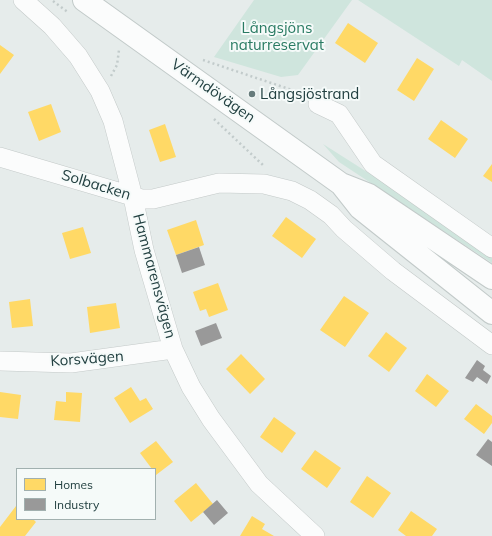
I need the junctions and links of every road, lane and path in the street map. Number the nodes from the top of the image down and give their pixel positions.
1 (23, 0) edge
2 (84, 0) edge
3 (119, 50) dead end
4 (200, 59) dead end
5 (100, 91) junction
6 (318, 104) joint
7 (0, 157) edge
8 (133, 196) junction
9 (399, 227) junction
10 (492, 248) edge
11 (378, 258) junction
12 (492, 278) edge
13 (492, 312) edge
14 (492, 345) edge
15 (173, 350) junction
16 (0, 361) edge
17 (315, 536) edge

1 - 5 street, Hammarensvägen
2 - 9 main road, Värmdövägen
3 - 5 path
4 - 6 path
5 - 8 street, Hammarensvägen
6 - 10 street
7 - 8 street, Solbacken
8 - 11 street, Solbacken
8 - 15 street, Hammarensvägen
9 - 11 street
9 - 12 main road, Värmdövägen
9 - 13 main road, Värmdövägen
11 - 14 street
15 - 16 street, Korsvägen
15 - 17 street, Hammarensvägen

